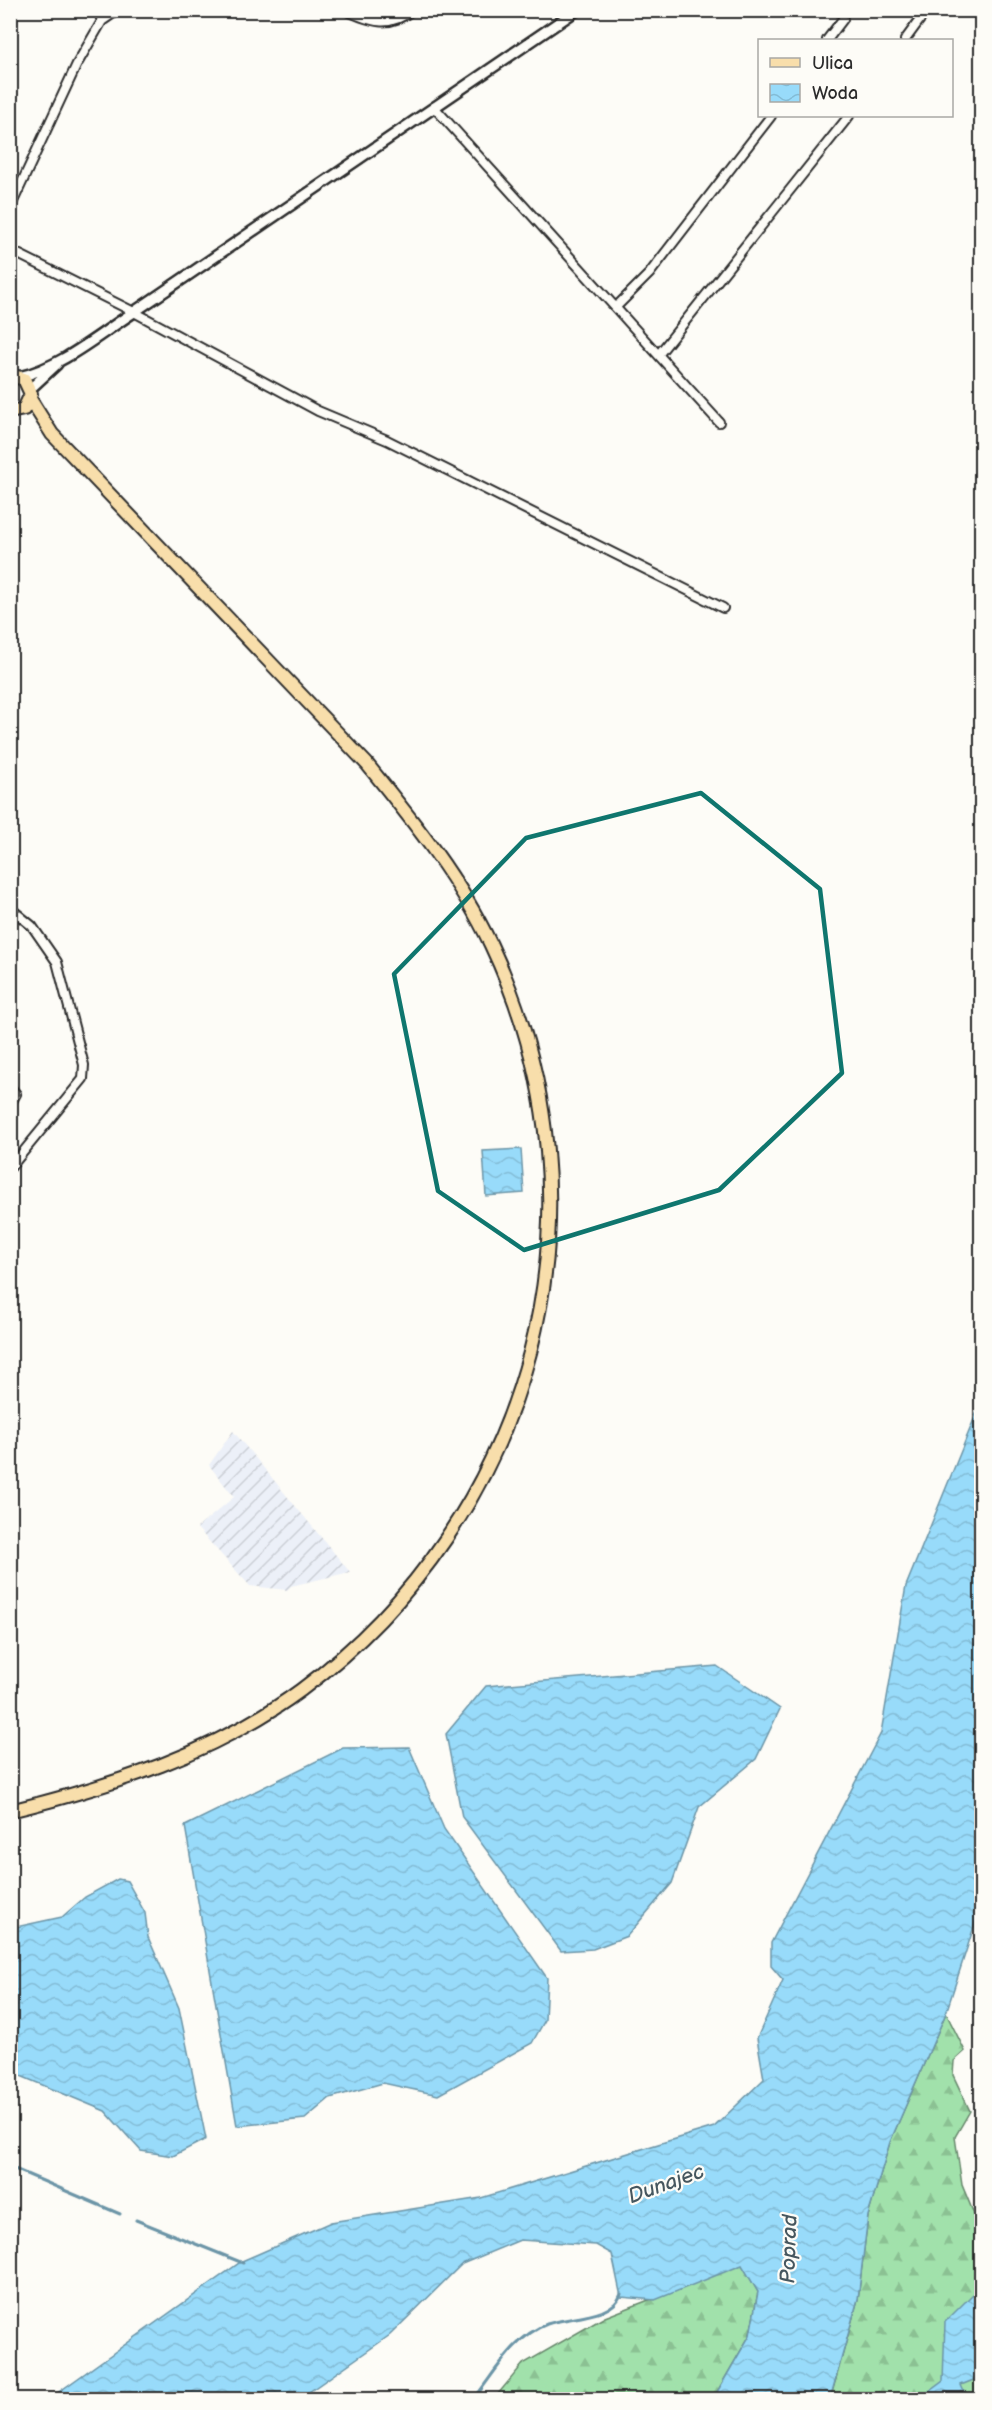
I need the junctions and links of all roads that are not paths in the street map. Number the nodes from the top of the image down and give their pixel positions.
1 (99, 10) edge
2 (118, 10) edge
3 (345, 10) edge
4 (412, 10) edge
5 (577, 10) edge
6 (927, 10) edge
7 (843, 19) dead end
8 (102, 21) junction
9 (828, 39) edge
10 (906, 39) edge
11 (434, 107) junction
12 (770, 117) edge
13 (848, 117) edge
14 (10, 208) edge
15 (10, 250) edge
16 (616, 307) junction
17 (134, 312) junction
18 (68, 354) junction
19 (659, 354) junction
20 (15, 376) edge
21 (30, 394) junction
22 (14, 412) edge
23 (719, 422) dead end
24 (52, 434) junction
25 (723, 608) dead end
26 (10, 908) edge
27 (10, 1087) edge
28 (10, 1105) edge
29 (10, 1168) edge
30 (10, 1811) edge

1 - 8 street
2 - 8 street
3 - 4 street
5 - 11 street
6 - 10 street
7 - 9 street
8 - 14 street
11 - 16 street
11 - 17 street
12 - 16 street
13 - 19 street
15 - 17 street
16 - 19 street
17 - 18 street
17 - 25 street
18 - 20 street
18 - 21 street
19 - 23 street
20 - 21 main road
21 - 22 main road
21 - 24 main road
22 - 24 main road
24 - 30 main road
26 - 29 street
27 - 28 street

